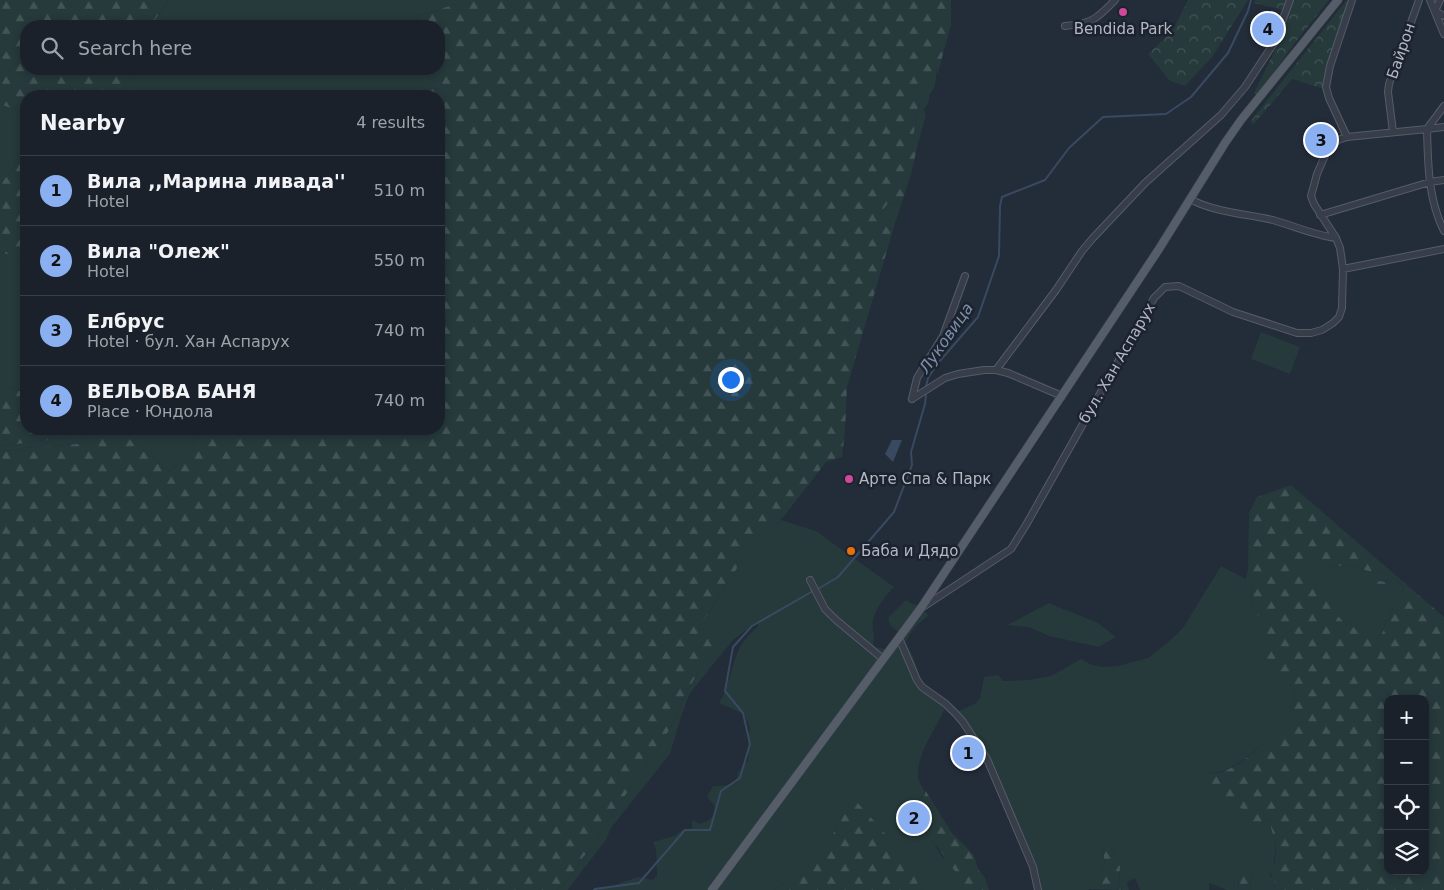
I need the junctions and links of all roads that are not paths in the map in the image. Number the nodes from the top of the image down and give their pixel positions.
1 (1115, 0) edge
2 (1290, 0) edge
3 (1338, 0) edge
4 (1352, 0) edge
5 (1419, 0) edge
6 (1430, 0) edge
7 (1440, 0) edge
8 (1434, 11) junction
9 (1444, 16) edge
10 (1065, 26) dead end
11 (1444, 34) edge
12 (1444, 106) edge
13 (1444, 126) edge
14 (1427, 129) junction
15 (1393, 132) junction
16 (1347, 137) junction
17 (1444, 180) edge
18 (1430, 182) junction
19 (1190, 199) junction
20 (1320, 215) junction
21 (1444, 231) edge
22 (1336, 238) junction
23 (1444, 249) edge
24 (1343, 269) junction
25 (965, 276) dead end
26 (996, 370) junction
27 (1062, 396) junction
28 (811, 583) dead end
29 (921, 608) junction
30 (899, 638) junction
31 (883, 659) junction
32 (712, 890) edge
33 (1038, 890) edge

1 - 10 street
2 - 26 street
3 - 19 main road
4 - 16 street
5 - 15 street, Байрон
6 - 8 street
7 - 8 street
8 - 9 street
8 - 11 street
12 - 14 street
13 - 14 street
14 - 15 street
14 - 18 street
15 - 16 street
16 - 20 street, бул. Хан Аспарух
17 - 18 street
18 - 20 street
18 - 21 street
19 - 22 street
19 - 27 main road
20 - 22 street, бул. Хан Аспарух
22 - 24 street, бул. Хан Аспарух
23 - 24 street
24 - 29 street, бул. Хан Аспарух
25 - 26 street
26 - 27 street
27 - 29 main road
28 - 31 street
29 - 30 main road
30 - 31 main road
30 - 33 street
31 - 32 main road

